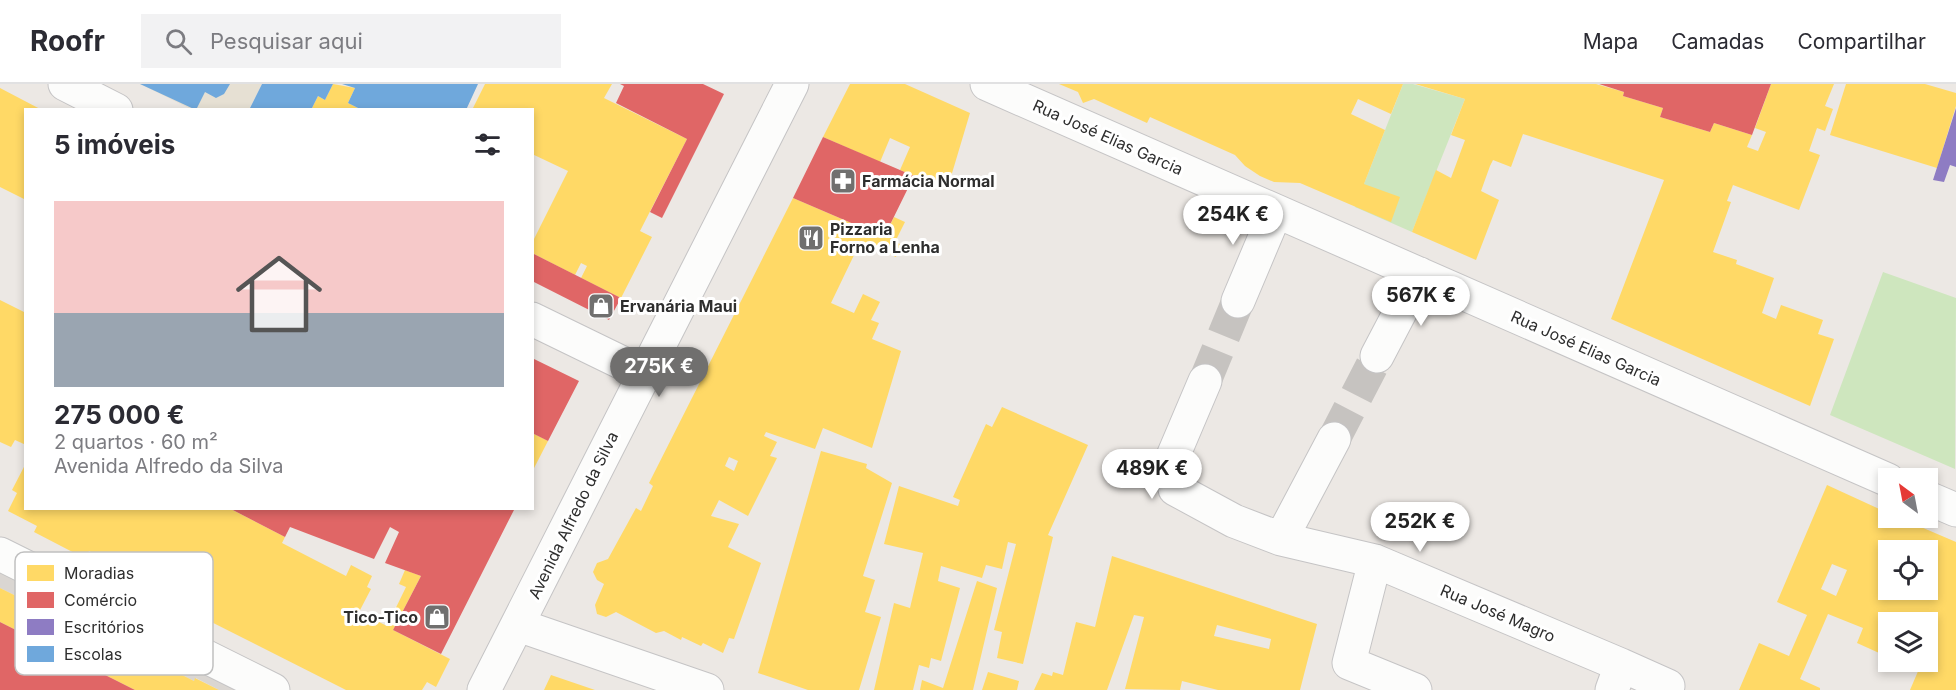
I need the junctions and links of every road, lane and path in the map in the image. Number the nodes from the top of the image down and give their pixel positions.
1 (65, 84) edge
2 (792, 84) edge
3 (987, 84) edge
4 (112, 108) edge
5 (1276, 211) junction
6 (1420, 274) junction
7 (1238, 301) tunnel mouth
8 (534, 321) edge
9 (1377, 356) tunnel mouth
10 (643, 373) junction
11 (1204, 381) tunnel mouth
12 (1334, 439) tunnel mouth
13 (1878, 476) edge
14 (1938, 502) edge
15 (1956, 510) edge
16 (1281, 539) junction
17 (0, 554) edge
18 (15, 561) edge
19 (1375, 561) junction
20 (518, 625) junction
21 (213, 660) edge
22 (1616, 677) edge
23 (1668, 686) dead end
24 (273, 690) edge
25 (484, 690) edge
26 (707, 690) edge
27 (1415, 690) edge

1 - 4 street
2 - 10 street, Avenida Alfredo da Silva
3 - 5 street, Rua José Elias Garcia
5 - 6 street, Rua José Elias Garcia
5 - 7 street
6 - 9 street
6 - 13 street, Rua José Elias Garcia
8 - 10 street
10 - 20 street, Avenida Alfredo da Silva
11 - 16 street, Rua José Magro
12 - 16 street
14 - 15 street
16 - 19 street, Rua José Magro
17 - 18 street
19 - 22 street, Rua José Magro
19 - 27 street
20 - 25 street, Avenida Alfredo da Silva
20 - 26 street
21 - 24 street
22 - 23 street, Rua José Magro

